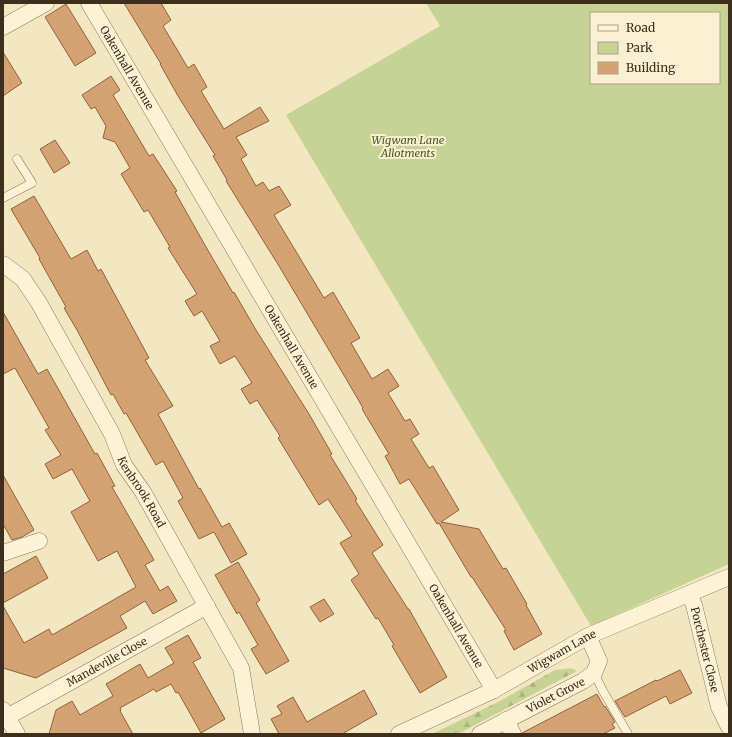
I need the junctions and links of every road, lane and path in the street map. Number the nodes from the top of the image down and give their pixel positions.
1 (46, 3) edge
2 (89, 3) edge
3 (3, 27) edge
4 (17, 159) dead end
5 (3, 198) edge
6 (3, 264) edge
7 (39, 541) dead end
8 (3, 554) edge
9 (729, 577) edge
10 (689, 594) junction
11 (207, 606) junction
12 (588, 636) junction
13 (594, 673) junction
14 (494, 690) junction
15 (5, 713) edge
16 (510, 727) edge
17 (729, 727) edge
18 (17, 734) edge
19 (252, 734) edge
20 (399, 734) edge
21 (480, 734) edge
22 (628, 734) edge

1 - 3 street
2 - 14 street, Oakenhall Avenue
4 - 5 lane
6 - 11 street, Kenbrook Road
7 - 8 street
9 - 10 street, Wigwam Lane
10 - 12 street, Wigwam Lane
10 - 17 street, Porchester Close
11 - 15 street, Mandeville Close
11 - 19 street, Kenbrook Road
12 - 13 street, Violet Grove
12 - 14 street, Wigwam Lane
13 - 16 street, Violet Grove
13 - 22 lane
14 - 20 street, Wigwam Lane
15 - 18 street
16 - 21 street, Violet Grove

